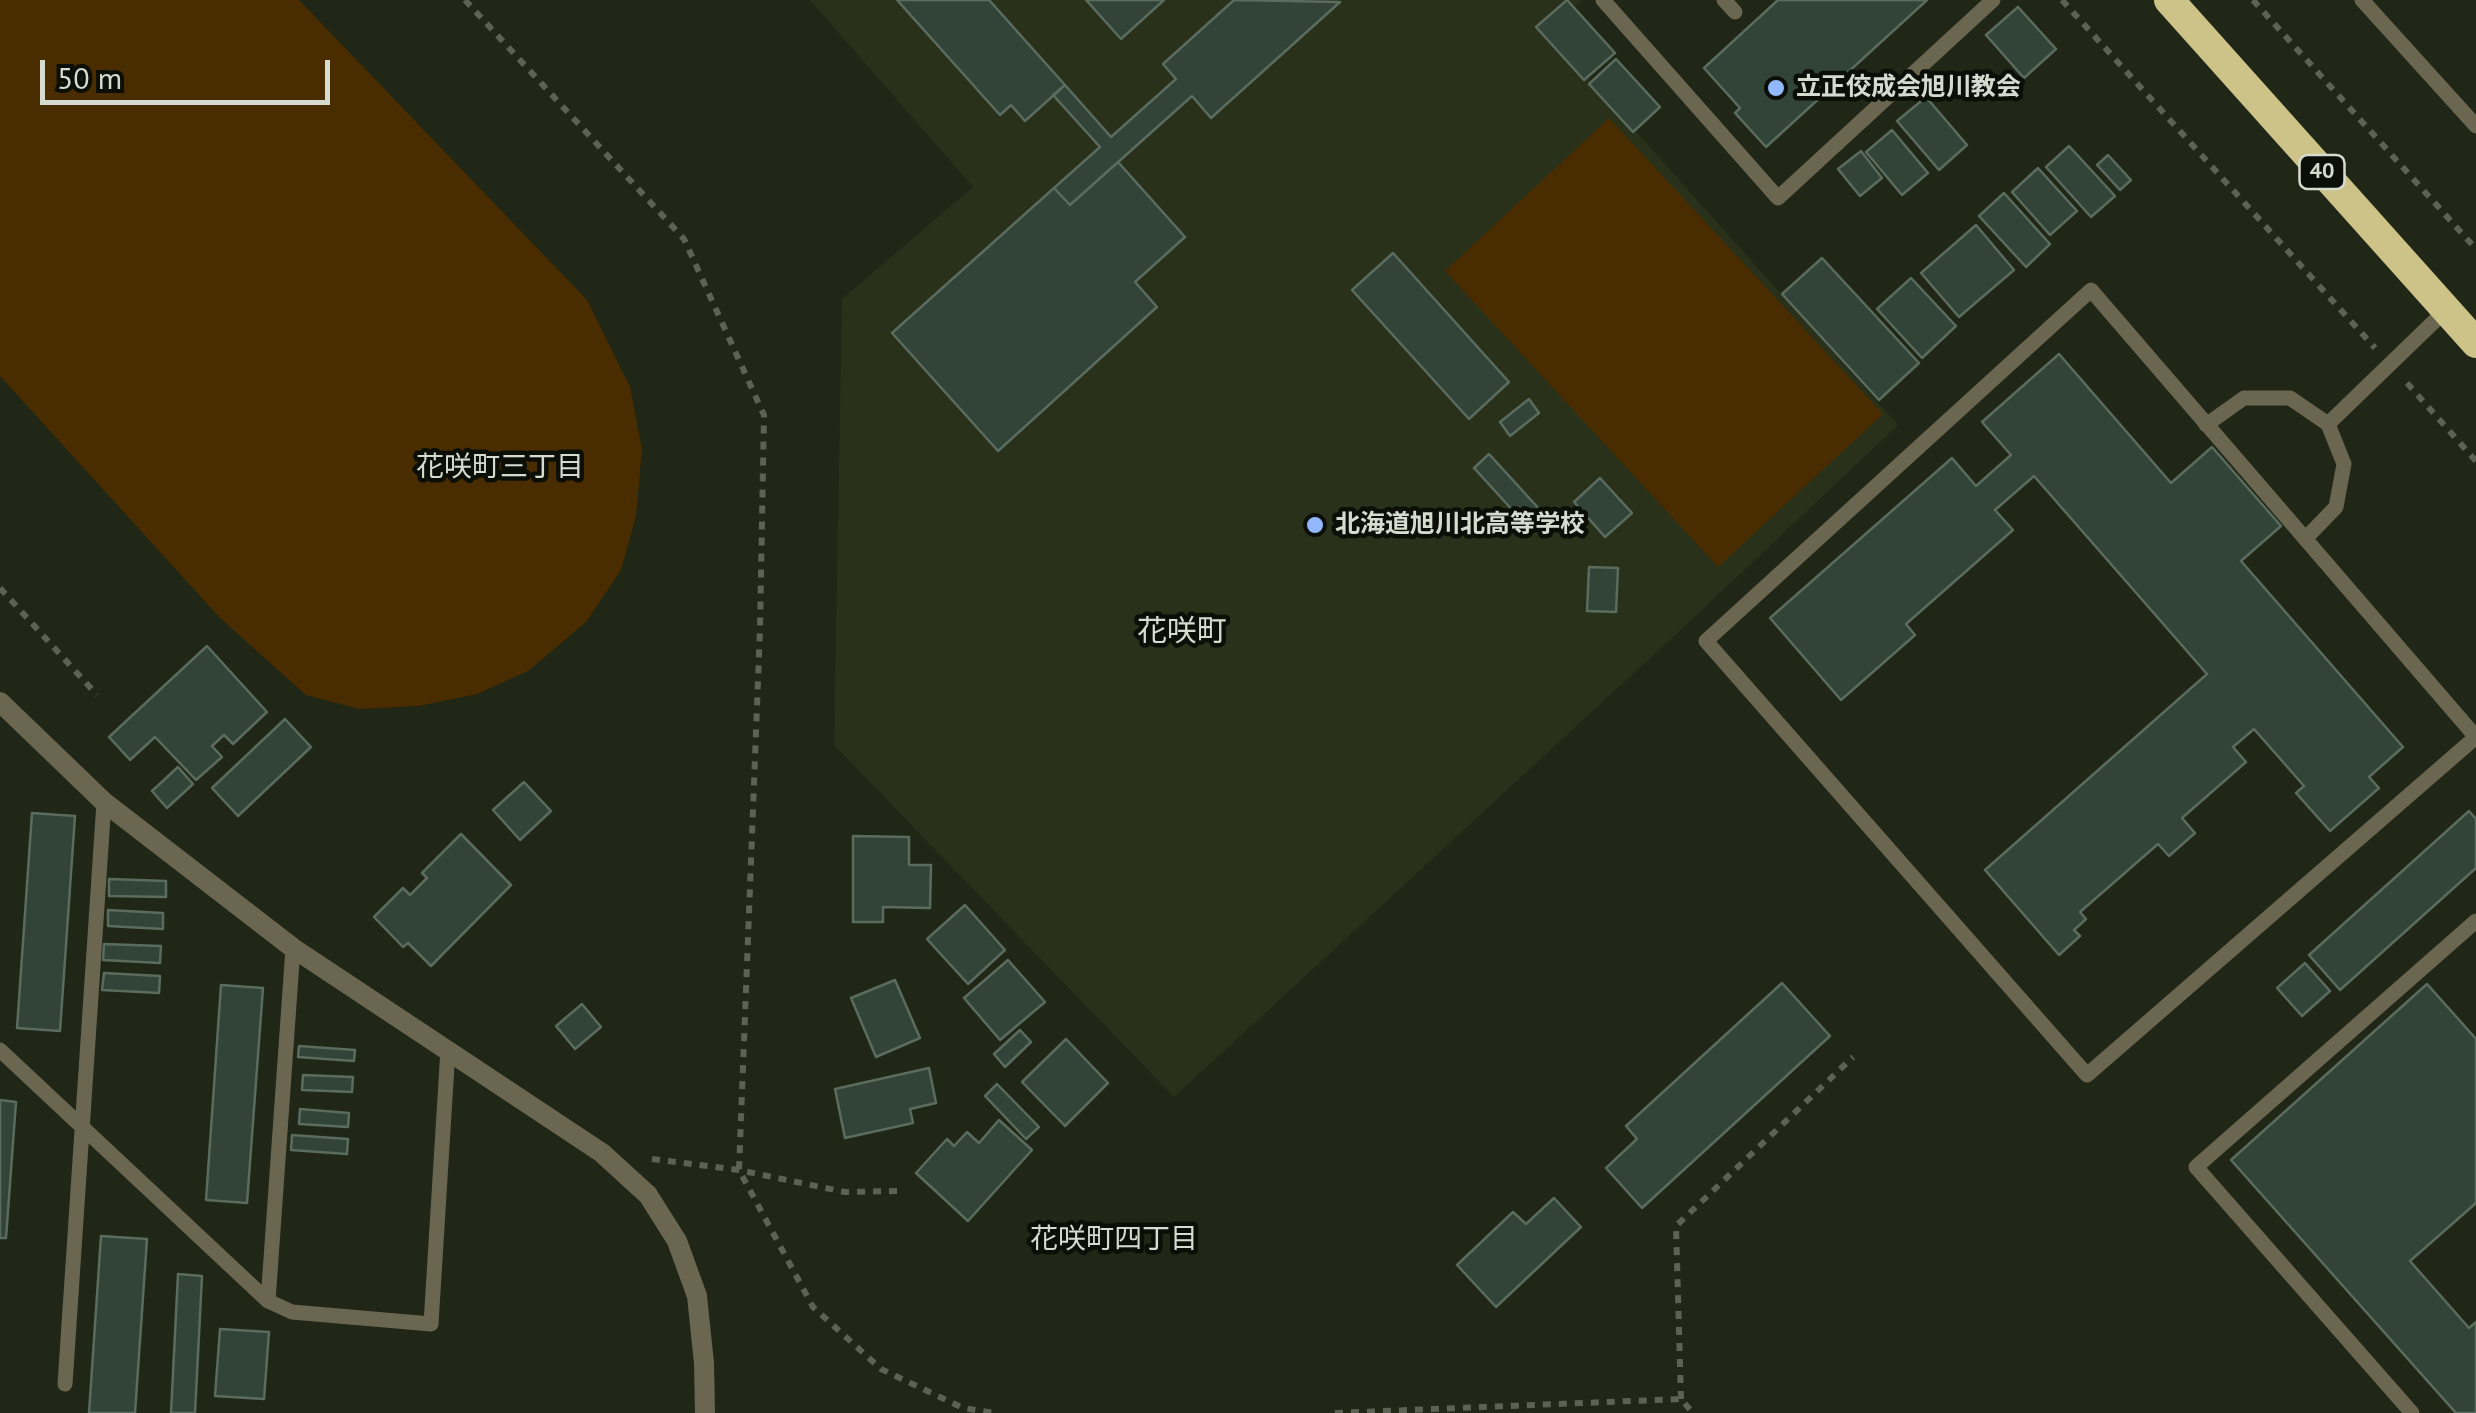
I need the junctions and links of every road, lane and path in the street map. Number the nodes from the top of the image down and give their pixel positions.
1 (466, 0) edge
2 (1603, 0) edge
3 (1993, 0) edge
4 (2062, 0) edge
5 (2169, 0) edge
6 (2252, 0) edge
7 (2362, 0) edge
8 (2476, 126) edge
9 (2476, 248) edge
10 (2446, 310) junction
11 (2476, 343) edge
12 (2391, 366) junction
13 (2328, 424) junction
14 (2206, 425) junction
15 (2476, 460) edge
16 (2306, 538) junction
17 (0, 588) edge
18 (97, 695) dead end
19 (0, 702) edge
20 (104, 802) junction
21 (2476, 920) edge
22 (293, 948) junction
23 (448, 1049) junction
24 (0, 1050) edge
25 (1853, 1057) dead end
26 (81, 1125) junction
27 (602, 1152) junction
28 (739, 1170) junction
29 (900, 1191) dead end
30 (268, 1301) junction
31 (64, 1384) dead end
32 (1681, 1398) junction
33 (1432, 1411) edge
34 (706, 1413) edge
35 (995, 1413) edge
36 (1336, 1413) edge
37 (1693, 1413) edge
38 (2412, 1413) edge

1 - 28 path
2 - 3 lane
4 - 12 path
5 - 10 highway, 40
6 - 9 path
7 - 8 lane
10 - 11 highway, 40
10 - 12 lane
12 - 13 lane
12 - 15 path
13 - 14 lane
13 - 16 lane
14 - 16 lane
14 - 16 lane
17 - 18 path
19 - 20 street
20 - 22 street
20 - 26 lane
21 - 38 lane
22 - 23 street
22 - 30 lane
23 - 27 street
23 - 30 lane
24 - 26 lane
25 - 32 path
26 - 30 lane
26 - 31 lane
27 - 28 path
27 - 34 street
28 - 29 path
28 - 35 path
32 - 33 path
32 - 37 path
33 - 36 path

